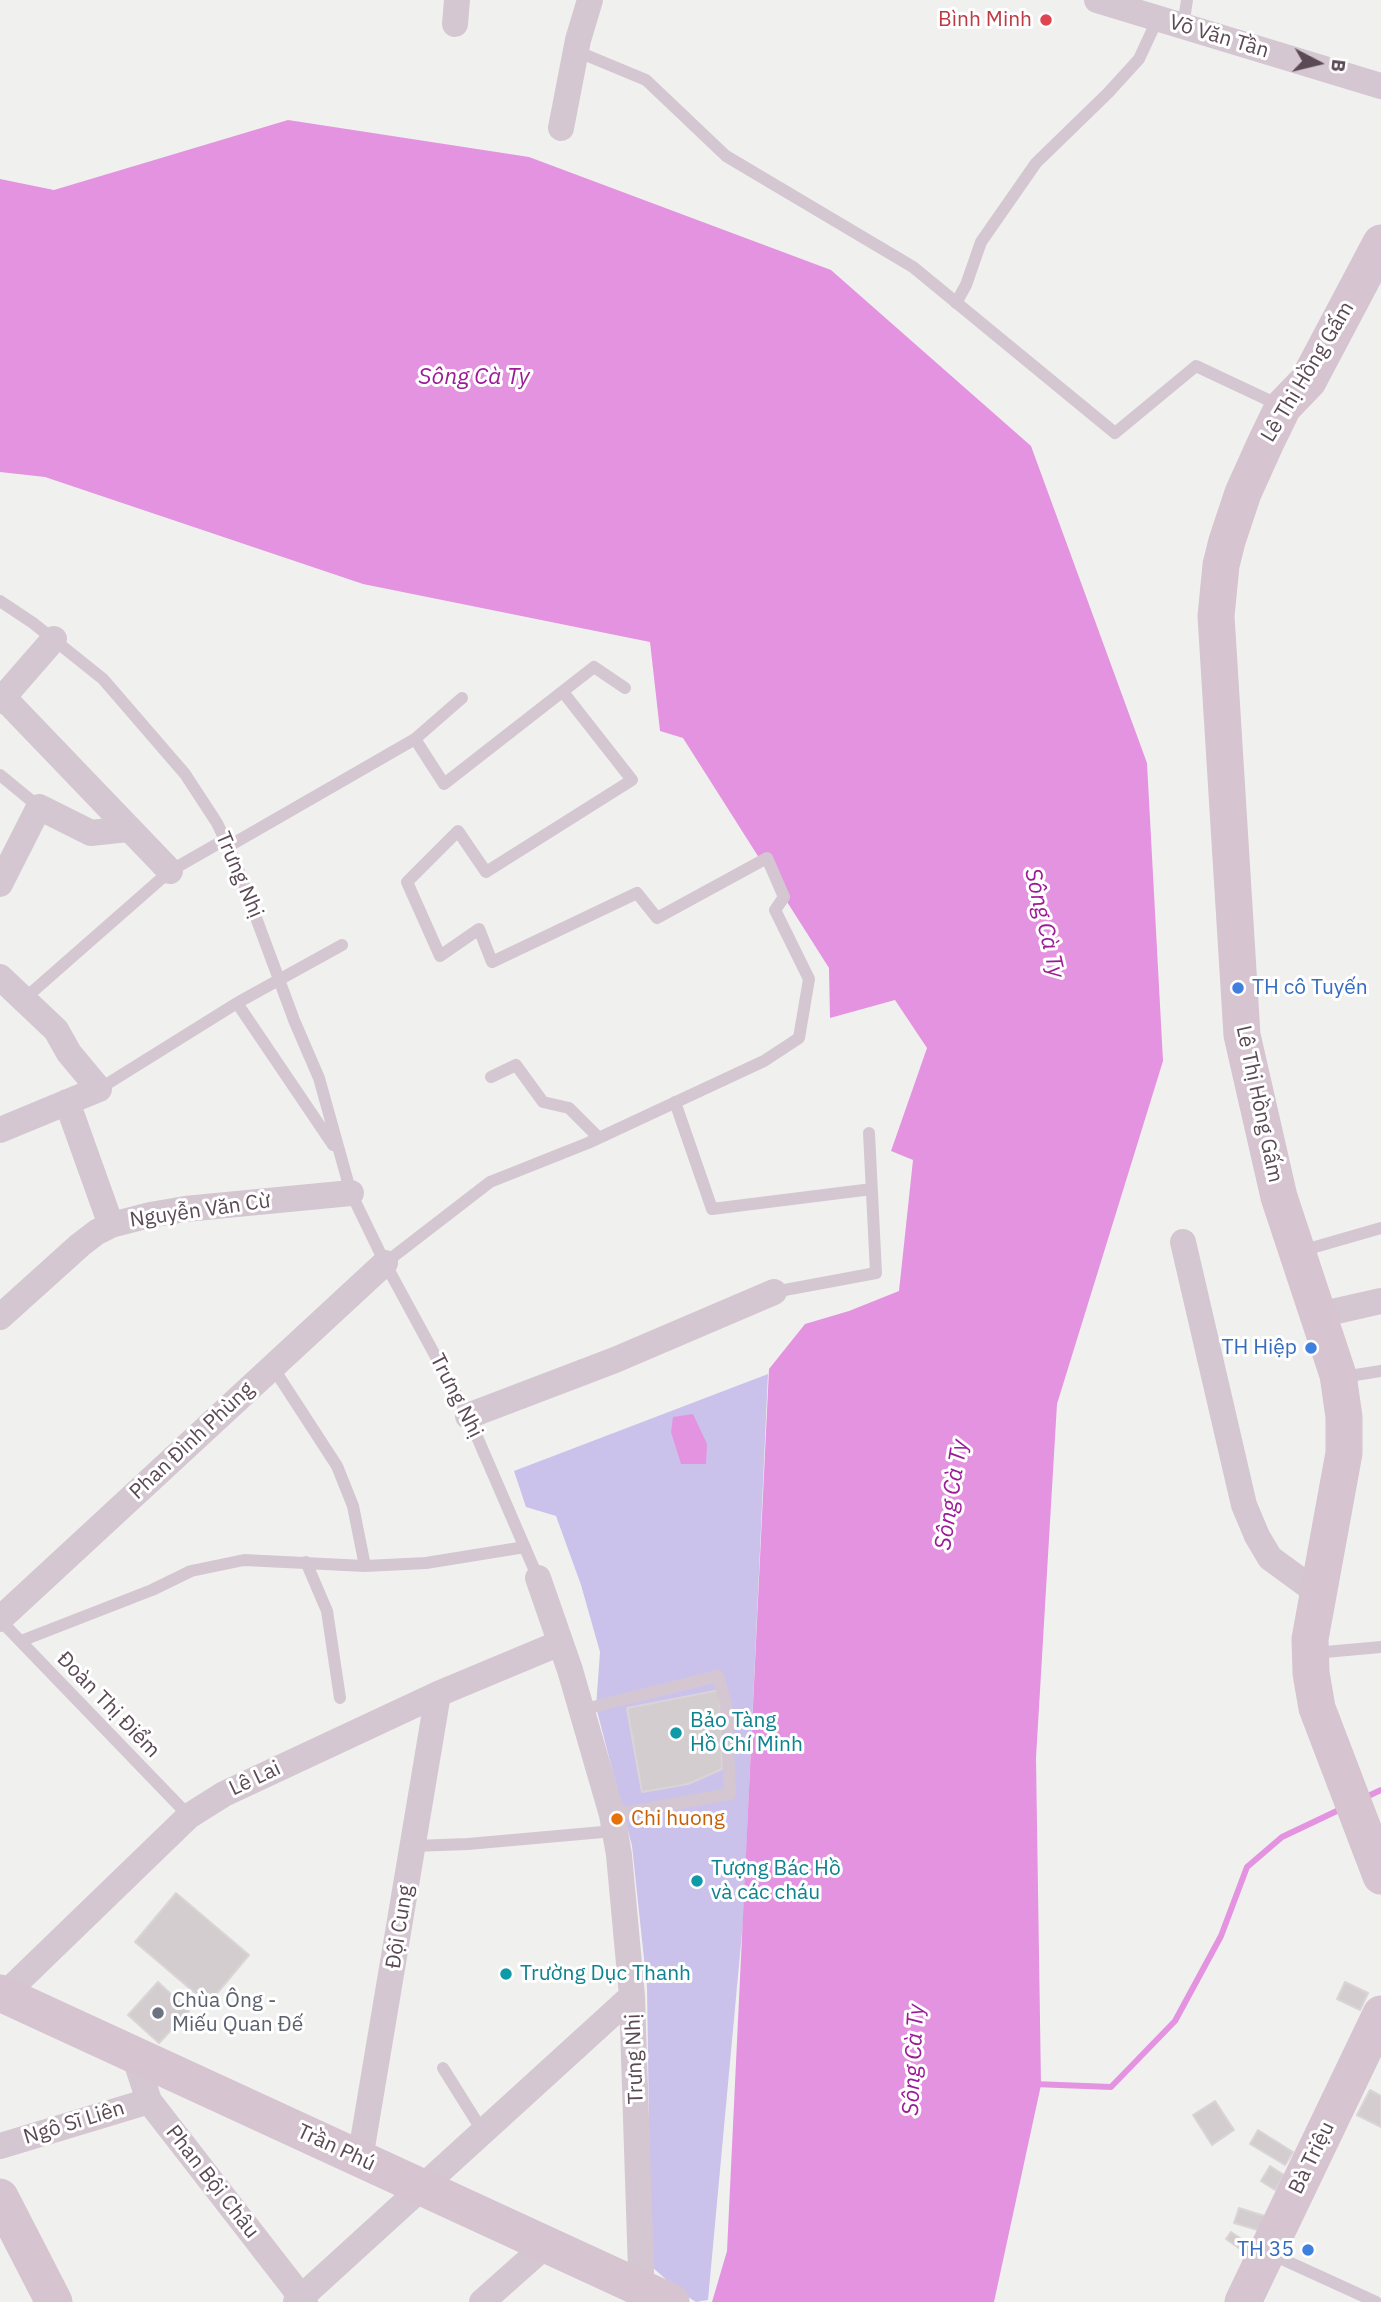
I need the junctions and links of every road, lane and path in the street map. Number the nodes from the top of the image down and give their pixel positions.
1 (590, 0) edge
2 (1097, 0) edge
3 (1185, 13) edge
4 (1158, 18) junction
5 (576, 51) junction
6 (1381, 86) edge
7 (561, 128) dead end
8 (1381, 243) edge
9 (956, 303) junction
10 (1283, 407) junction
11 (0, 601) edge
12 (54, 639) junction
13 (625, 688) dead end
14 (563, 692) junction
15 (461, 698) dead end
16 (2, 699) edge
17 (415, 739) junction
18 (0, 775) edge
19 (39, 807) junction
20 (128, 829) junction
21 (227, 843) junction
22 (4, 869) edge
23 (170, 871) junction
24 (342, 945) dead end
25 (0, 977) edge
26 (280, 979) junction
27 (23, 1000) junction
28 (237, 1003) junction
29 (491, 1077) dead end
30 (99, 1089) junction
31 (67, 1102) junction
32 (675, 1102) junction
33 (0, 1130) edge
34 (869, 1133) dead end
35 (599, 1138) junction
36 (340, 1154) junction
37 (872, 1189) junction
38 (351, 1193) junction
39 (111, 1225) junction
40 (1381, 1228) edge
41 (1183, 1242) dead end
42 (1297, 1252) junction
43 (385, 1263) junction
44 (774, 1292) joint
45 (1381, 1301) edge
46 (1319, 1315) junction
47 (0, 1317) edge
48 (272, 1366) junction
49 (1381, 1371) edge
50 (1339, 1378) junction
51 (468, 1416) junction
52 (525, 1547) junction
53 (306, 1562) junction
54 (365, 1566) junction
55 (538, 1578) joint
56 (1318, 1593) junction
57 (0, 1619) edge
58 (21, 1642) junction
59 (560, 1643) junction
60 (1381, 1647) edge
61 (1310, 1653) junction
62 (438, 1694) junction
63 (340, 1698) dead end
64 (581, 1710) junction
65 (189, 1816) junction
66 (613, 1823) junction
67 (413, 1846) junction
68 (1381, 1876) edge
69 (2, 1994) edge
70 (632, 1996) junction
71 (1381, 2014) edge
72 (134, 2055) junction
73 (443, 2068) dead end
74 (149, 2101) junction
75 (483, 2132) junction
76 (0, 2146) edge
77 (360, 2159) junction
78 (421, 2187) junction
79 (0, 2197) edge
80 (546, 2245) junction
81 (1267, 2252) junction
82 (652, 2298) edge
83 (300, 2300) edge
84 (54, 2302) edge
85 (482, 2302) edge
86 (1243, 2302) edge
87 (1376, 2302) edge

1 - 5 street
2 - 4 street, Võ Văn Tần
3 - 4 street, Võ Văn Tần
3 - 6 street, Võ Văn Tần
4 - 9 lane
5 - 7 street
5 - 9 lane
8 - 10 street, Lê Thị Hồng Gấm
9 - 10 lane
10 - 42 street, Lê Thị Hồng Gấm
11 - 12 lane, Trưng Nhị
12 - 16 street
12 - 21 lane, Trưng Nhị
13 - 14 lane
14 - 17 lane
14 - 32 lane
15 - 17 lane
16 - 20 street
17 - 21 lane
18 - 19 lane
19 - 20 street
19 - 22 street
20 - 23 street
21 - 23 lane
21 - 26 lane, Trưng Nhị
23 - 27 lane
24 - 26 lane
25 - 27 street
26 - 28 lane
26 - 36 lane, Trưng Nhị
27 - 30 street
28 - 30 lane
28 - 36 lane
29 - 35 lane
30 - 31 street
31 - 33 street
31 - 39 street
32 - 35 lane
32 - 37 lane
34 - 37 lane
35 - 43 lane
36 - 38 lane, Trưng Nhị
37 - 44 lane
38 - 39 street, Nguyễn Văn Cừ
38 - 43 lane, Trưng Nhị
39 - 47 street, Nguyễn Văn Cừ
40 - 42 lane
41 - 56 street
42 - 46 street, Lê Thị Hồng Gấm
43 - 48 street, Phan Đình Phùng
43 - 51 lane, Trưng Nhị
44 - 51 street
45 - 46 street
46 - 50 street, Lê Thị Hồng Gấm
48 - 54 lane
48 - 57 street, Phan Đình Phùng
49 - 50 lane
50 - 56 street, Lê Thị Hồng Gấm
51 - 52 lane, Trưng Nhị
52 - 54 lane
52 - 55 lane, Trưng Nhị
53 - 54 lane
53 - 58 lane
53 - 63 lane
55 - 59 street, Trưng Nhị
56 - 61 street, Lê Thị Hồng Gấm
57 - 58 lane, Đoàn Thị Điểm
58 - 65 lane, Đoàn Thị Điểm
59 - 62 street, Lê Lai
59 - 64 street, Trưng Nhị
60 - 61 lane
61 - 68 street, Lê Thị Hồng Gấm
62 - 65 street, Lê Lai
62 - 67 street, Đội Cung
64 - 66 street, Trưng Nhị
64 - 66 lane
65 - 69 street, Lê Lai
66 - 67 lane
66 - 70 street, Trưng Nhị
67 - 77 street, Đội Cung
69 - 72 street, Trần Phú
70 - 75 street
70 - 82 street, Trưng Nhị
71 - 81 street, Bà Triệu
72 - 74 street, Phan Bội Châu
72 - 77 street, Trần Phú
73 - 75 lane
74 - 76 street, Ngô Sĩ Liên
74 - 83 street, Phan Bội Châu
75 - 78 street
77 - 78 street, Trần Phú
78 - 80 street, Trần Phú
78 - 83 street
79 - 84 street
80 - 82 street, Trần Phú
80 - 85 street
81 - 86 street, Bà Triệu
81 - 87 lane

